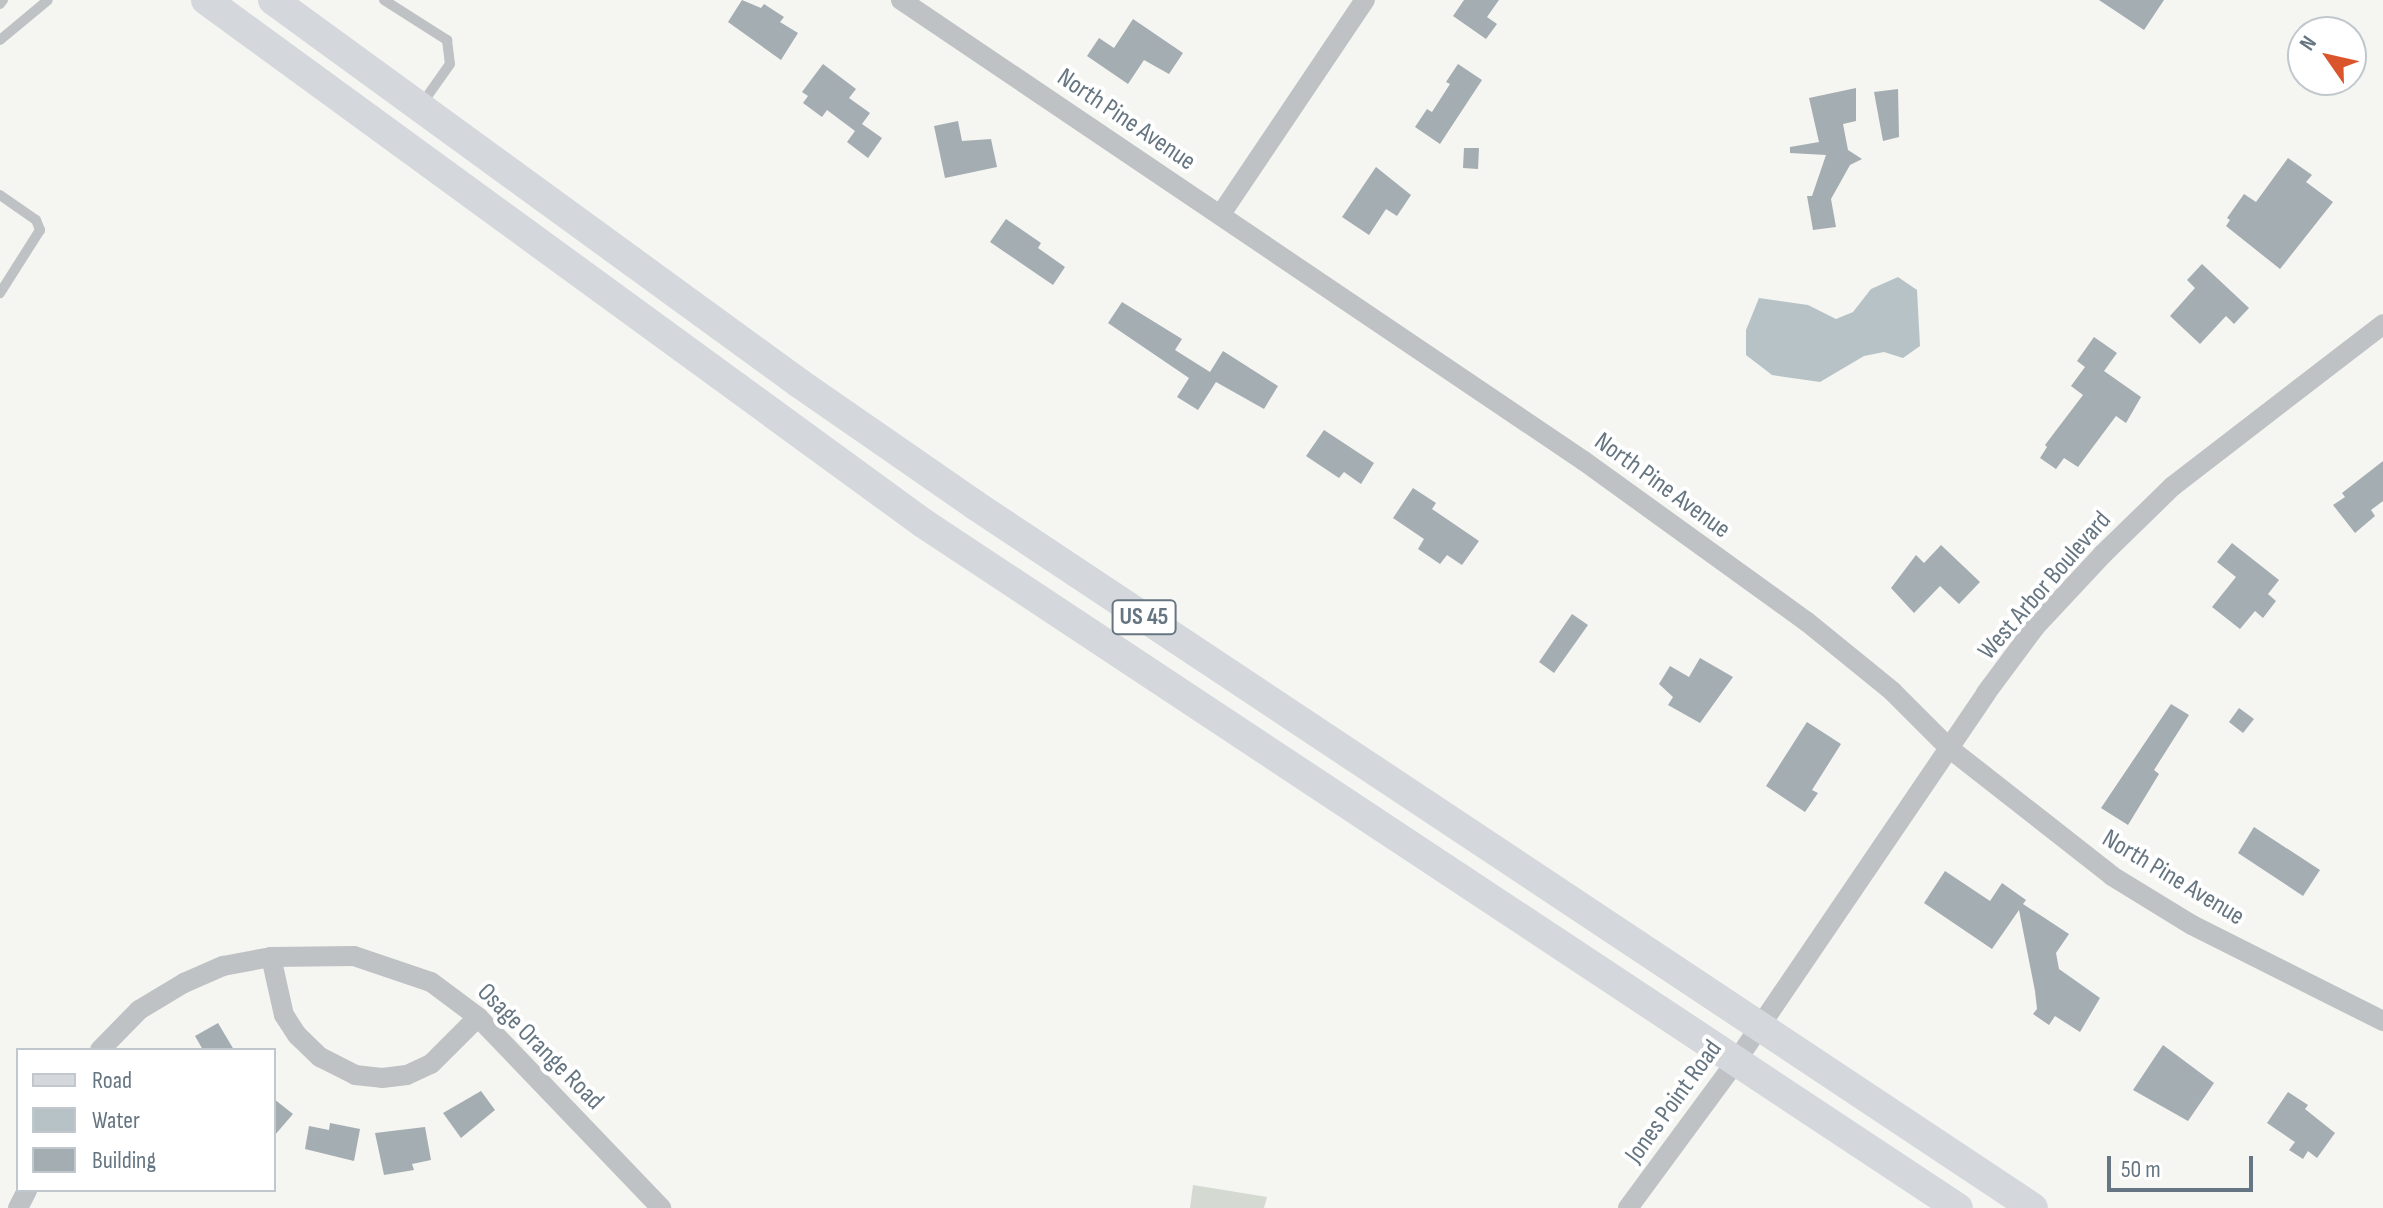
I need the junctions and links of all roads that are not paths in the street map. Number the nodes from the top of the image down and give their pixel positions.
1 (48, 0) edge
2 (206, 0) edge
3 (273, 0) edge
4 (384, 0) edge
5 (901, 0) edge
6 (1365, 0) edge
7 (0, 40) edge
8 (420, 106) junction
9 (0, 195) edge
10 (1221, 214) junction
11 (0, 293) edge
12 (2383, 324) edge
13 (1949, 748) junction
14 (271, 957) junction
15 (478, 1017) junction
16 (2383, 1021) edge
17 (1761, 1025) junction
18 (102, 1048) edge
19 (1737, 1060) junction
20 (661, 1208) edge
21 (1628, 1208) edge
22 (1958, 1208) edge
23 (2033, 1208) edge

1 - 7 lane
2 - 19 main road, US 45
3 - 8 main road, US 45
4 - 8 lane
5 - 10 street, North Pine Avenue
6 - 10 street
8 - 17 main road, US 45
9 - 11 lane
10 - 13 street, North Pine Avenue
12 - 13 street, West Arbor Boulevard
13 - 16 street, North Pine Avenue
13 - 17 street, West Arbor Boulevard
14 - 15 street, Osage Orange Road
14 - 15 street
14 - 18 street, Osage Orange Road
15 - 20 street, Osage Orange Road
17 - 19 street, Jones Point Road
17 - 23 main road, US 45
19 - 21 street, Jones Point Road
19 - 22 main road, US 45

